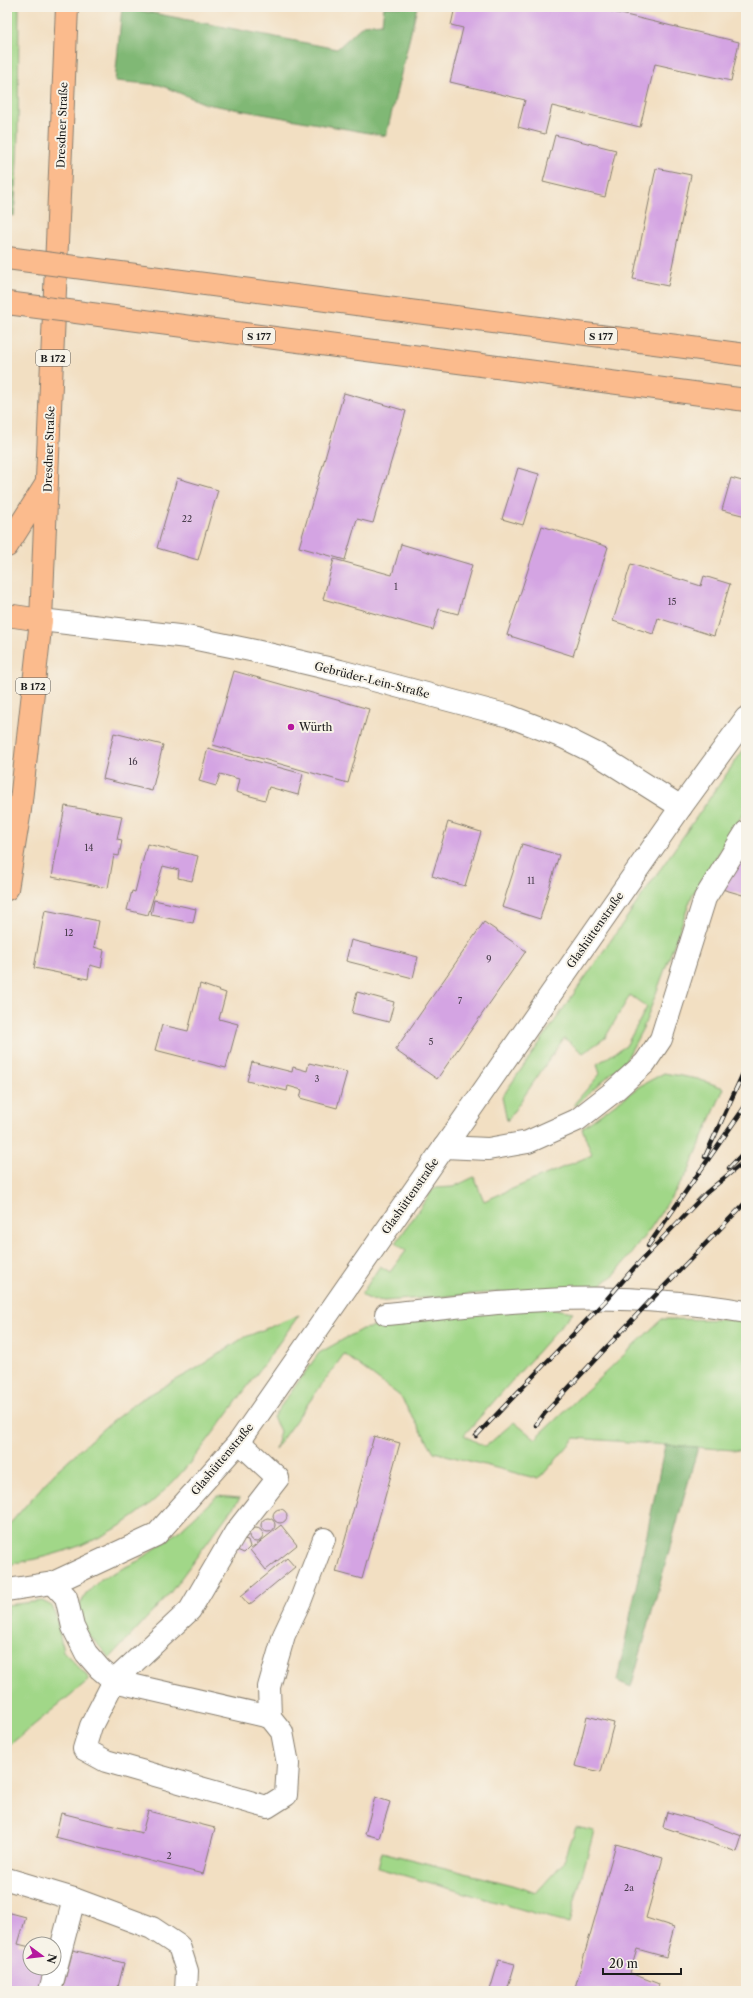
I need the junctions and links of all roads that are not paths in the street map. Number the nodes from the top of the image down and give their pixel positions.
1 (67, 7) edge
2 (7, 258) edge
3 (7, 303) edge
4 (746, 355) edge
5 (746, 400) edge
6 (47, 483) junction
7 (7, 546) edge
8 (7, 615) edge
9 (41, 620) junction
10 (746, 718) edge
11 (681, 807) junction
12 (746, 832) edge
13 (7, 889) edge
14 (444, 1147) junction
15 (746, 1312) edge
16 (386, 1314) dead end
17 (239, 1442) junction
18 (324, 1539) dead end
19 (53, 1583) junction
20 (7, 1590) edge
21 (114, 1681) junction
22 (270, 1717) junction
23 (7, 1879) edge
24 (74, 1899) junction
25 (50, 1991) edge
26 (186, 1991) edge

1 - 6 main road, Dresdner Straße / B 172
2 - 4 main road, S 177, bridge
3 - 5 main road, S 177, bridge
6 - 7 main road
6 - 9 main road, Dresdner Straße / B 172
8 - 9 main road
9 - 11 street, Gebrüder-Lein-Straße
9 - 13 main road, Dresdner Straße / B 172
10 - 11 street, Glashüttenstraße
11 - 14 street, Glashüttenstraße
12 - 14 street
14 - 17 street, Glashüttenstraße
15 - 16 street
17 - 19 street, Glashüttenstraße
17 - 21 street
18 - 22 street
19 - 20 street, Glashüttenstraße
19 - 21 street
21 - 22 street
21 - 22 street
23 - 24 street
24 - 25 street
24 - 26 street

